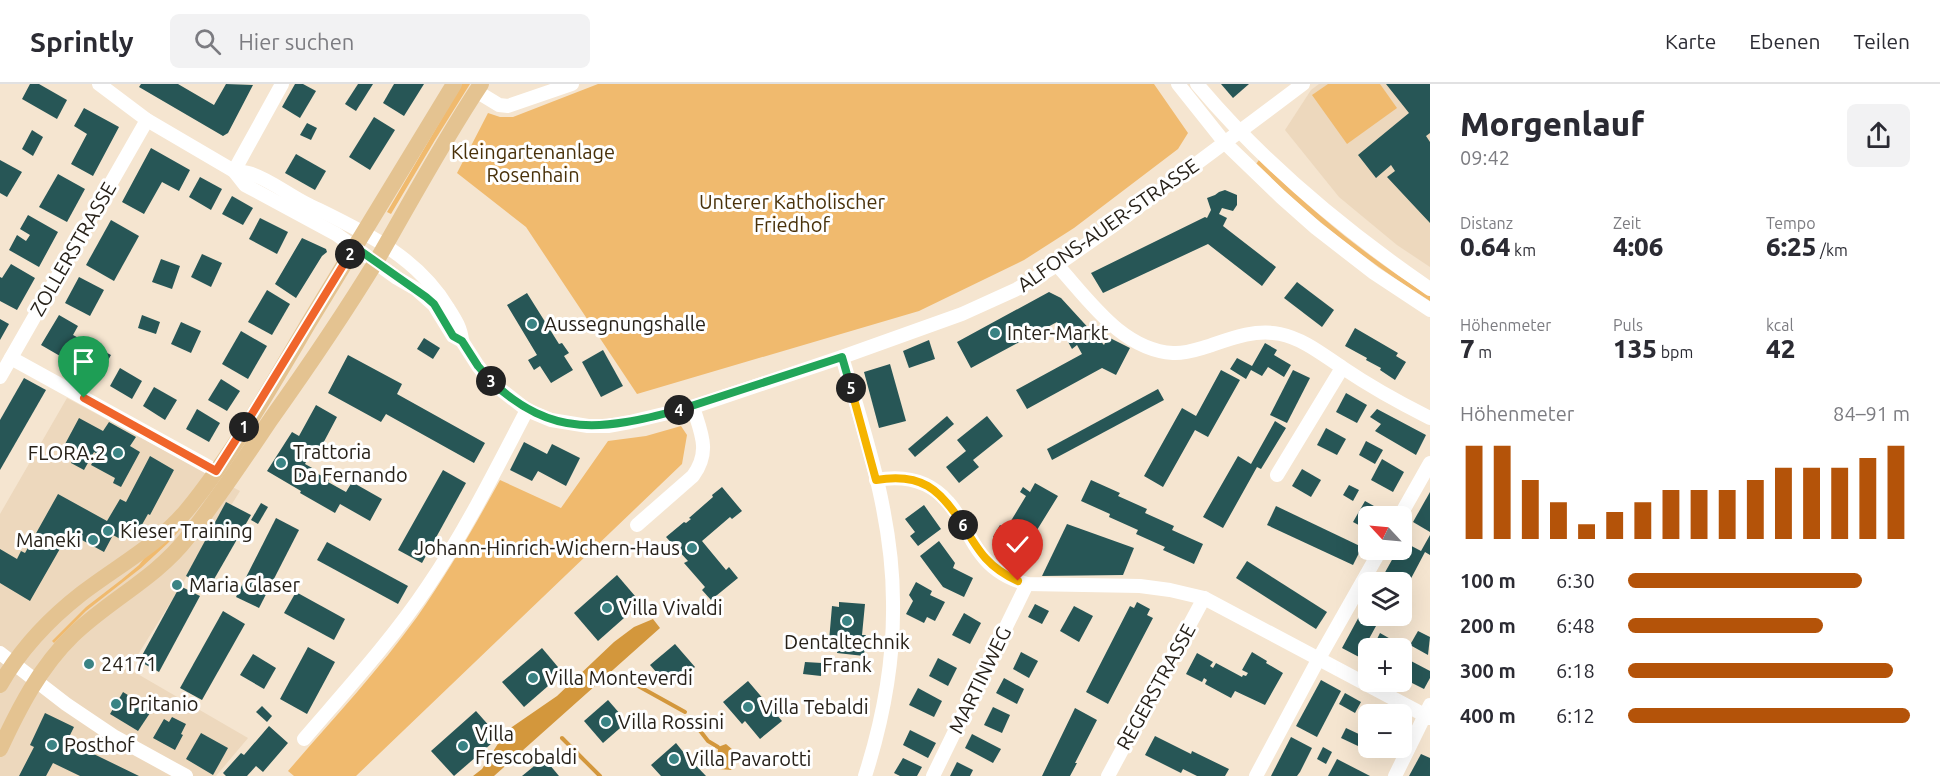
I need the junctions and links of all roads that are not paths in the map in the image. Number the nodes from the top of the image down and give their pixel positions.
1 (99, 84) edge
2 (282, 84) edge
3 (454, 84) edge
4 (572, 84) edge
5 (1178, 84) edge
6 (1197, 84) edge
7 (1303, 84) edge
8 (479, 88) edge
9 (147, 120) junction
10 (1239, 132) junction
11 (1225, 144) junction
12 (234, 171) junction
13 (363, 231) junction
14 (386, 244) junction
15 (355, 247) junction
16 (375, 262) junction
17 (1057, 265) junction
18 (1430, 289) edge
19 (1430, 310) edge
20 (462, 341) junction
21 (842, 357) junction
22 (11, 358) junction
23 (1342, 368) junction
24 (0, 377) edge
25 (693, 407) junction
26 (527, 410) junction
27 (1430, 418) edge
28 (1430, 463) edge
29 (216, 471) junction
30 (1277, 475) dead end
31 (876, 480) junction
32 (1406, 506) edge
33 (637, 525) dead end
34 (1375, 560) edge
35 (1027, 584) junction
36 (1204, 598) junction
37 (6, 658) edge
38 (1318, 660) junction
39 (36, 681) junction
40 (0, 685) edge
41 (1428, 713) edge
42 (304, 739) dead end
43 (0, 749) edge
44 (186, 776) edge
45 (865, 776) edge
46 (933, 776) edge
47 (1108, 776) edge
48 (1256, 776) edge
49 (1395, 776) edge

1 - 9 street
2 - 12 street
3 - 13 main road
4 - 8 street
5 - 11 street
6 - 10 street
7 - 10 street, ALFONS-AUER-STRASSE
8 - 14 main road
9 - 12 street
9 - 22 street, ZOLLERSTRASSE
10 - 11 street, ALFONS-AUER-STRASSE
10 - 18 street
11 - 17 street, ALFONS-AUER-STRASSE
11 - 19 street
12 - 13 street, ALFONS-AUER-STRASSE
12 - 15 street, ALFONS-AUER-STRASSE
13 - 14 street, ALFONS-AUER-STRASSE
13 - 15 main road
14 - 16 main road
14 - 20 street, ALFONS-AUER-STRASSE
15 - 16 street, ALFONS-AUER-STRASSE
15 - 29 main road
16 - 20 street, ALFONS-AUER-STRASSE
16 - 39 main road
17 - 21 street, ALFONS-AUER-STRASSE
17 - 23 street
20 - 26 street, ALFONS-AUER-STRASSE
21 - 25 street, ALFONS-AUER-STRASSE
21 - 31 street
22 - 24 street, ZOLLERSTRASSE
22 - 29 street
23 - 27 street
23 - 30 street
25 - 26 street, ALFONS-AUER-STRASSE
25 - 33 street
26 - 42 street
28 - 32 street
29 - 37 main road
31 - 35 street
31 - 45 street
34 - 38 street
35 - 36 street
35 - 46 street, MARTINWEG
36 - 38 street
36 - 47 street, REGERSTRASSE
37 - 39 street
37 - 40 main road
38 - 41 street
38 - 48 street
39 - 43 main road
39 - 44 street
41 - 49 street

